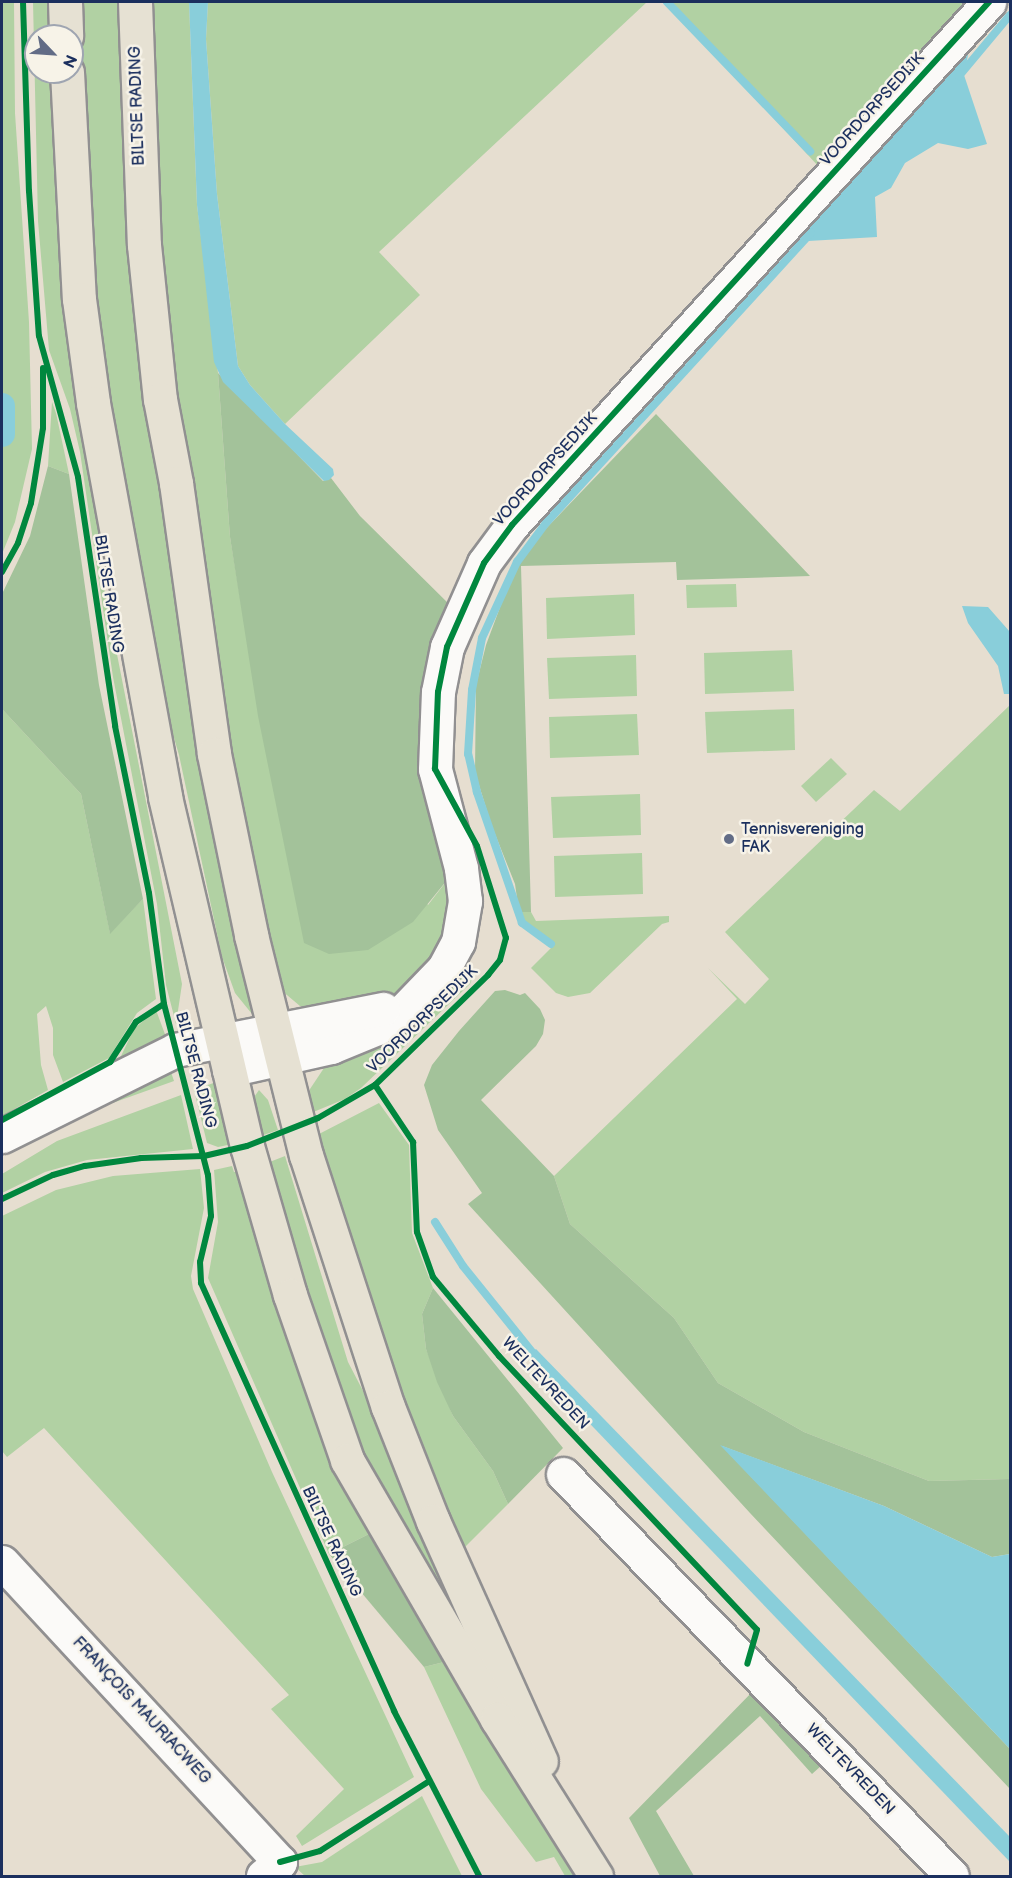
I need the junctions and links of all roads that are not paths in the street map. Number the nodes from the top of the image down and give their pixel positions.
1 (65, 2) edge
2 (135, 2) edge
3 (989, 2) edge
4 (66, 24) edge
5 (68, 84) edge
6 (279, 1045) junction
7 (226, 1055) junction
8 (2, 1136) edge
9 (563, 1474) dead end
10 (2, 1562) edge
11 (571, 1836) junction
12 (272, 1869) edge
13 (596, 1876) edge
14 (952, 1876) edge

1 - 4 main road
2 - 6 main road, BILTSE RADING
3 - 6 street, VOORDORPSEDIJK
5 - 7 main road, BILTSE RADING
6 - 7 street, VOORDORPSEDIJK
6 - 11 main road, BILTSE RADING
7 - 8 street, VOORDORPSEDIJK
7 - 11 main road, BILTSE RADING
9 - 14 street, WELTEVREDEN
10 - 12 street, FRANÇOIS MAURIACWEG
11 - 13 main road, BILTSE RADING

